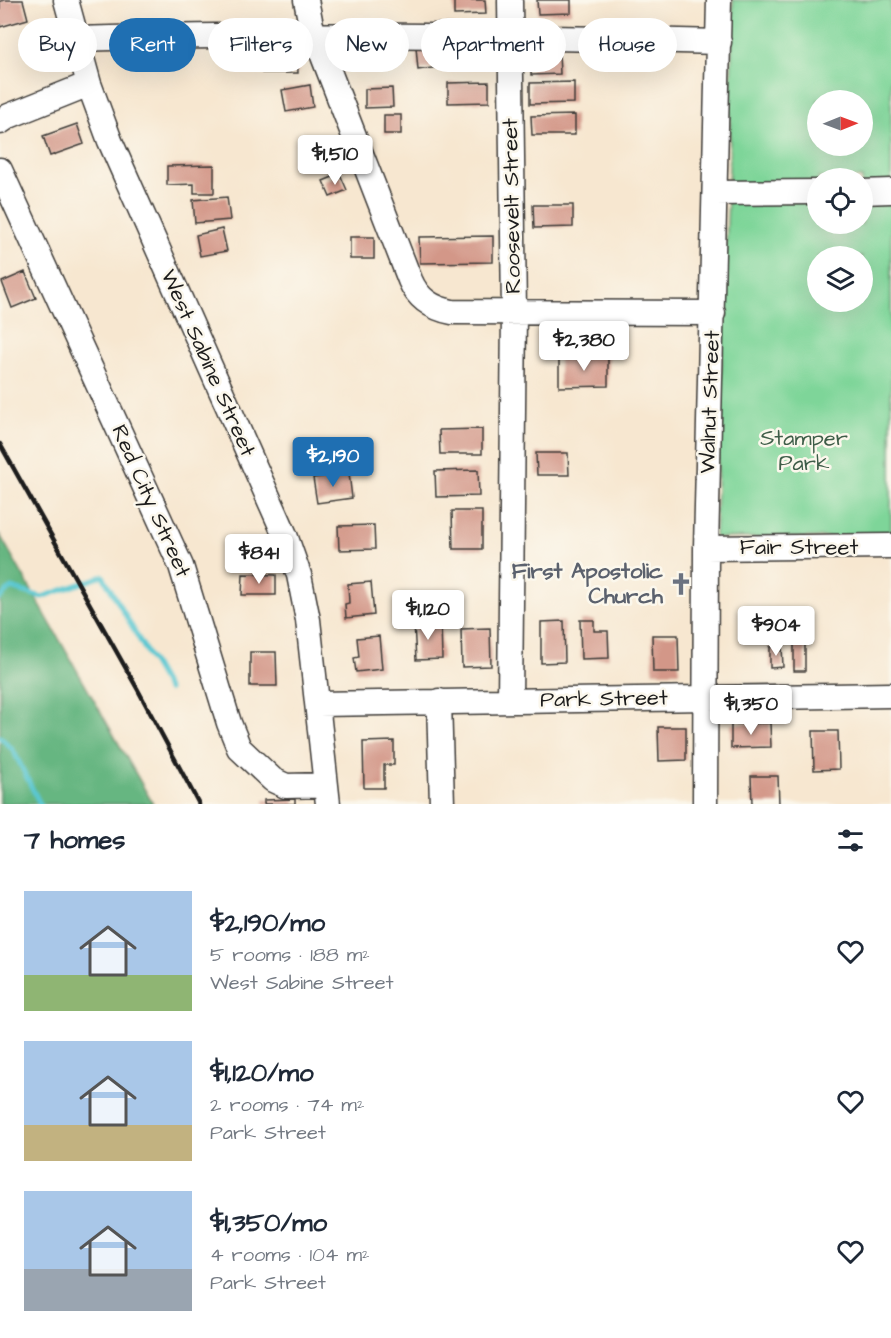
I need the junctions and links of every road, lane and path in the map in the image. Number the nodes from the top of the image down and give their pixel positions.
1 (66, 0) edge
2 (306, 0) edge
3 (510, 0) edge
4 (719, 0) edge
5 (71, 18) edge
6 (510, 18) edge
7 (315, 35) junction
8 (421, 36) edge
9 (97, 38) edge
10 (566, 38) edge
11 (719, 42) junction
12 (86, 72) edge
13 (511, 72) edge
14 (89, 84) junction
15 (0, 122) edge
16 (0, 170) edge
17 (891, 191) edge
18 (807, 192) edge
19 (873, 192) edge
20 (715, 193) junction
21 (713, 312) junction
22 (514, 313) junction
23 (891, 546) edge
24 (706, 548) junction
25 (891, 695) edge
26 (704, 697) junction
27 (510, 700) junction
28 (439, 701) junction
29 (318, 704) junction
30 (327, 794) edge
31 (442, 804) edge
32 (705, 804) edge

1 - 5 street, West Sabine Street
2 - 7 street
3 - 6 street, Roosevelt Street
4 - 11 street, Walnut Street
7 - 8 street
7 - 9 street
7 - 22 street
10 - 11 street
11 - 20 street, Walnut Street
12 - 14 street, West Sabine Street
13 - 22 street, Roosevelt Street
14 - 15 street
14 - 29 street, West Sabine Street
16 - 30 street, Red City Street
17 - 19 street
18 - 20 street
20 - 21 street, Walnut Street
21 - 22 street
21 - 24 street, Walnut Street
22 - 27 street, Roosevelt Street
23 - 24 street, Fair Street
24 - 26 street, Walnut Street
25 - 26 street, Park Street
26 - 27 street, Park Street
26 - 32 street, Walnut Street
27 - 28 street, Park Street
28 - 29 street, Park Street
28 - 31 street
29 - 30 street, West Sabine Street

